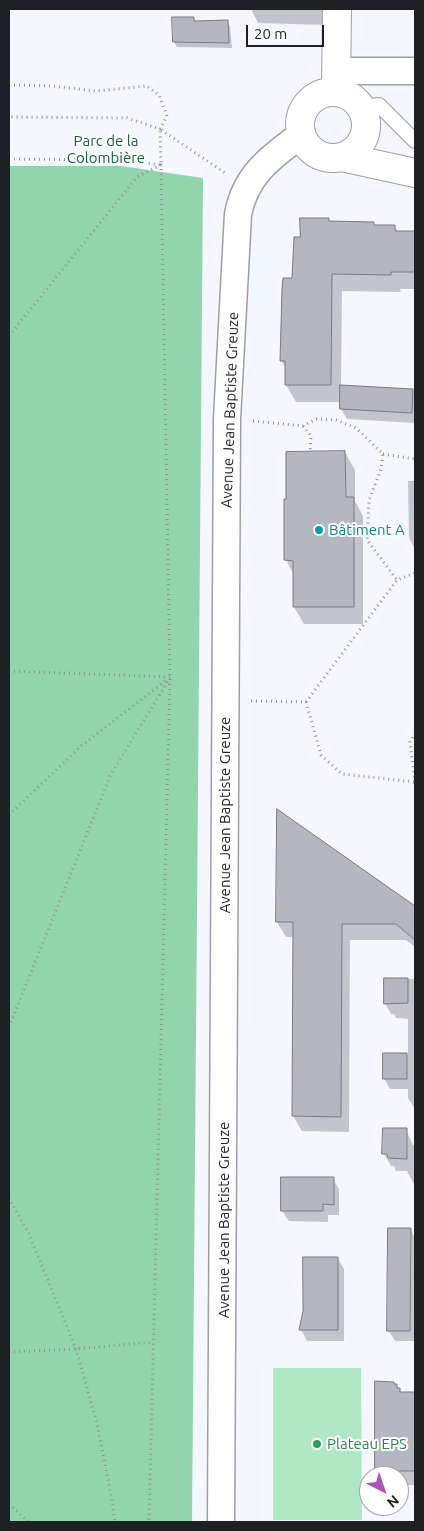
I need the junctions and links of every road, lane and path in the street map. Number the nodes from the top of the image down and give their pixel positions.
1 (337, 9) edge
2 (415, 71) edge
3 (336, 82) junction
4 (9, 85) edge
5 (9, 117) edge
6 (363, 120) junction
7 (160, 129) junction
8 (302, 134) junction
9 (415, 142) edge
10 (342, 157) junction
11 (9, 159) edge
12 (161, 165) junction
13 (415, 173) edge
14 (246, 187) junction
15 (9, 336) edge
16 (227, 419) junction
17 (303, 426) junction
18 (310, 452) dead end
19 (382, 454) junction
20 (415, 459) edge
21 (415, 573) edge
22 (397, 580) junction
23 (9, 671) edge
24 (170, 677) junction
25 (226, 700) junction
26 (306, 702) junction
27 (415, 733) edge
28 (415, 782) edge
29 (9, 815) edge
30 (9, 1027) edge
31 (9, 1198) edge
32 (152, 1342) junction
33 (76, 1349) junction
34 (9, 1352) edge
35 (9, 1504) edge
36 (28, 1522) edge
37 (115, 1522) edge
38 (149, 1522) edge
39 (222, 1522) edge

1 - 3 street
2 - 3 street
3 - 6 street
3 - 8 street
4 - 7 path
5 - 7 path
6 - 9 lane
6 - 10 street
6 - 13 street
7 - 12 path
7 - 14 path
8 - 10 street
8 - 14 street, Avenue Jean Baptiste Greuze
10 - 13 street
11 - 12 path
12 - 15 path
12 - 24 path
14 - 16 street, Avenue Jean Baptiste Greuze
16 - 17 path
16 - 25 street, Avenue Jean Baptiste Greuze
17 - 18 path
17 - 19 path
19 - 20 path
19 - 22 path
21 - 22 path
22 - 26 path
23 - 24 path
24 - 29 path
24 - 30 path
24 - 32 path
25 - 26 path
25 - 39 street, Avenue Jean Baptiste Greuze
26 - 28 path
27 - 28 path
31 - 33 path
32 - 33 path
32 - 38 path
33 - 34 path
33 - 37 path
35 - 36 path

